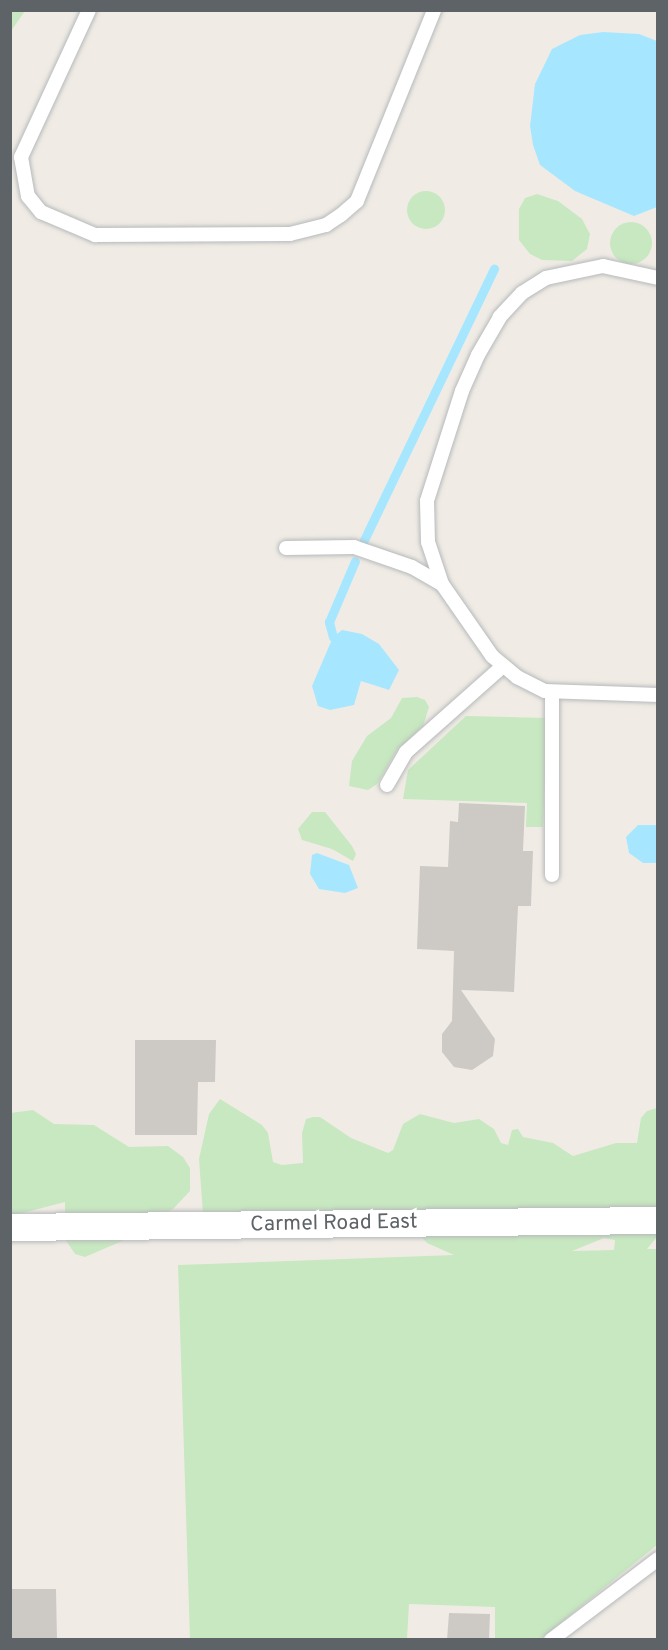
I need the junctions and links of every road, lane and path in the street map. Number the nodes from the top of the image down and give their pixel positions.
1 (89, 10) edge
2 (434, 10) edge
3 (657, 278) edge
4 (286, 548) dead end
5 (442, 584) junction
6 (503, 666) junction
7 (552, 692) junction
8 (657, 695) edge
9 (387, 785) dead end
10 (552, 875) dead end
11 (657, 1220) edge
12 (10, 1227) edge
13 (657, 1559) edge
14 (551, 1640) edge

1 - 2 lane
3 - 5 lane
4 - 5 lane
5 - 6 lane
6 - 7 lane
6 - 9 lane
7 - 8 lane
7 - 10 lane
11 - 12 street, Carmel Road East
13 - 14 lane

